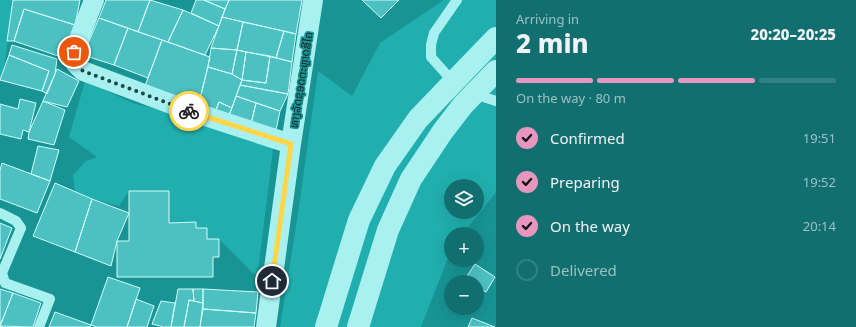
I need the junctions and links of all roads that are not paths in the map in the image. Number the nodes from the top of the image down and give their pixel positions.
1 (94, 0) edge
2 (313, 0) edge
3 (457, 0) edge
4 (496, 38) edge
5 (496, 72) edge
6 (456, 80) junction
7 (474, 94) junction
8 (496, 101) edge
9 (291, 144) junction
10 (0, 213) edge
11 (348, 254) junction
12 (377, 264) junction
13 (40, 327) edge
14 (266, 327) edge
15 (326, 327) edge
16 (358, 327) edge

1 - 9 street
2 - 9 street, ທາງລັດຊອດຕະຫຼາດສີໄຄ
3 - 6 lane
4 - 6 street
5 - 7 street
6 - 7 street
6 - 11 street
7 - 8 lane
7 - 12 street
9 - 14 street, ທາງລັດຊອດຕະຫຼາດສີໄຄ
10 - 13 lane
11 - 12 street
11 - 15 street
12 - 16 street

